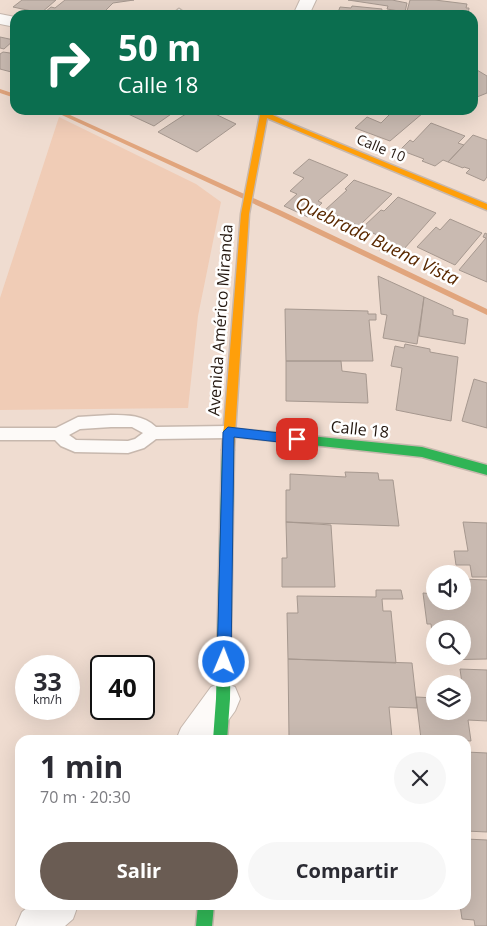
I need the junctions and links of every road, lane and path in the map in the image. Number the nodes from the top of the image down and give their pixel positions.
1 (261, 115) edge
2 (269, 115) edge
3 (487, 207) edge
4 (228, 432) junction
5 (0, 434) edge
6 (58, 434) junction
7 (152, 434) junction
8 (487, 470) edge
9 (223, 699) junction
10 (197, 735) edge
11 (220, 735) edge
12 (54, 910) edge
13 (206, 910) edge
14 (36, 926) edge
15 (204, 926) edge

1 - 4 street, Avenida Américo Miranda
2 - 3 street, Calle 10
4 - 7 lane
4 - 8 street, Calle 18
4 - 9 street, Avenida Américo Miranda
5 - 6 lane
6 - 7 lane
6 - 7 lane
9 - 10 street
9 - 11 street, Avenida Américo Miranda
12 - 14 street
13 - 15 street

